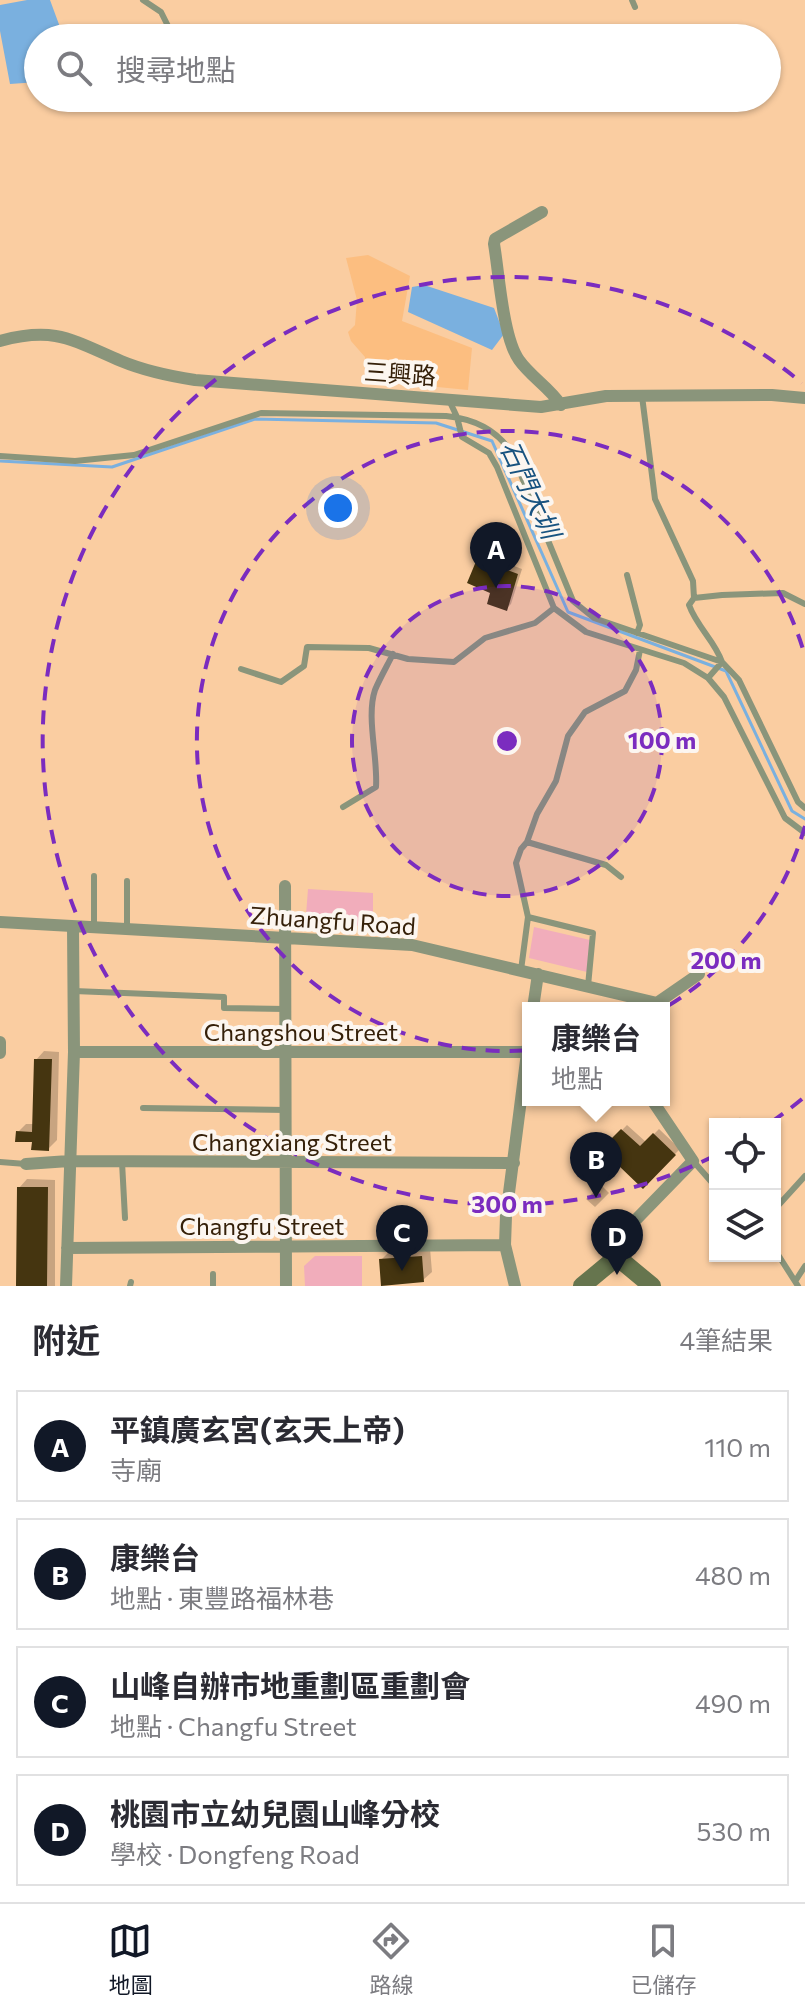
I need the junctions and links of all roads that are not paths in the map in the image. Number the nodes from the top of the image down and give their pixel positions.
1 (143, 0) edge
2 (167, 24) edge
3 (542, 212) dead end
4 (0, 341) edge
5 (642, 396) junction
6 (448, 398) junction
7 (805, 398) edge
8 (561, 405) junction
9 (457, 418) junction
10 (0, 456) edge
11 (627, 575) dead end
12 (694, 598) junction
13 (805, 604) edge
14 (554, 608) junction
15 (637, 633) junction
16 (640, 650) junction
17 (393, 654) junction
18 (721, 664) junction
19 (241, 669) dead end
20 (709, 677) junction
21 (343, 807) dead end
22 (805, 808) edge
23 (805, 833) edge
24 (527, 842) junction
25 (94, 876) dead end
26 (621, 877) dead end
27 (127, 881) dead end
28 (285, 886) dead end
29 (528, 917) junction
30 (0, 922) edge
31 (73, 927) junction
32 (94, 928) junction
33 (127, 929) junction
34 (285, 940) junction
35 (521, 970) junction
36 (538, 974) junction
37 (699, 974) dead end
38 (588, 986) junction
39 (74, 991) junction
40 (534, 1002) edge
41 (645, 1002) edge
42 (660, 1002) edge
43 (285, 1009) junction
44 (0, 1042) edge
45 (74, 1052) junction
46 (522, 1052) edge
47 (0, 1053) edge
48 (285, 1053) junction
49 (522, 1095) edge
50 (656, 1106) edge
51 (143, 1108) dead end
52 (286, 1110) junction
53 (69, 1161) junction
54 (693, 1161) junction
55 (0, 1162) edge
56 (122, 1162) junction
57 (514, 1163) junction
58 (26, 1164) joint
59 (286, 1164) junction
60 (805, 1176) edge
61 (709, 1179) edge
62 (781, 1202) edge
63 (125, 1218) dead end
64 (505, 1245) junction
65 (286, 1246) junction
66 (67, 1248) junction
67 (617, 1257) junction
68 (781, 1259) edge
69 (805, 1266) edge
70 (213, 1274) dead end
71 (797, 1283) edge
72 (66, 1286) edge
73 (213, 1286) edge
74 (286, 1286) edge
75 (515, 1286) edge
76 (582, 1286) edge
77 (652, 1286) edge

1 - 2 lane
3 - 8 street
4 - 6 street, 三興路
5 - 7 street, 三興路
5 - 8 street, 三興路
5 - 12 lane
6 - 8 street, 三興路
6 - 9 lane
9 - 10 lane
9 - 14 lane
9 - 15 lane
11 - 15 lane
12 - 13 lane
12 - 18 lane
14 - 16 lane
14 - 17 lane
15 - 18 lane
16 - 20 lane
16 - 24 lane
17 - 19 lane
17 - 21 lane
18 - 20 lane
18 - 22 lane
20 - 23 lane
24 - 26 lane
24 - 29 lane
25 - 32 lane
27 - 33 lane
28 - 34 street
29 - 35 lane
29 - 38 lane
30 - 31 street, Zhuangfu Road
31 - 32 street, Zhuangfu Road
31 - 39 street
32 - 33 street, Zhuangfu Road
33 - 34 street, Zhuangfu Road
34 - 35 street, Zhuangfu Road
34 - 43 street
35 - 36 street, Zhuangfu Road
36 - 38 street, Zhuangfu Road
36 - 40 street
37 - 42 street
38 - 41 street, Zhuangfu Road
39 - 43 lane
39 - 45 street
43 - 48 street
44 - 47 street
45 - 48 street, Changshou Street
45 - 53 street
46 - 48 street, Changshou Street
48 - 52 street
49 - 57 street
50 - 54 street
51 - 52 lane
52 - 59 street
53 - 56 street, Changxiang Street
53 - 58 street, Changxiang Street
53 - 66 street
54 - 61 lane
54 - 67 street
55 - 58 lane
56 - 59 street, Changxiang Street
56 - 63 lane
57 - 59 street, Changxiang Street
57 - 64 street
59 - 65 street
60 - 62 lane
64 - 65 street, Changfu Street
64 - 75 street
65 - 66 street, Changfu Street
65 - 74 street
66 - 72 street
67 - 76 street
67 - 77 street
68 - 71 lane
69 - 71 lane
70 - 73 lane

